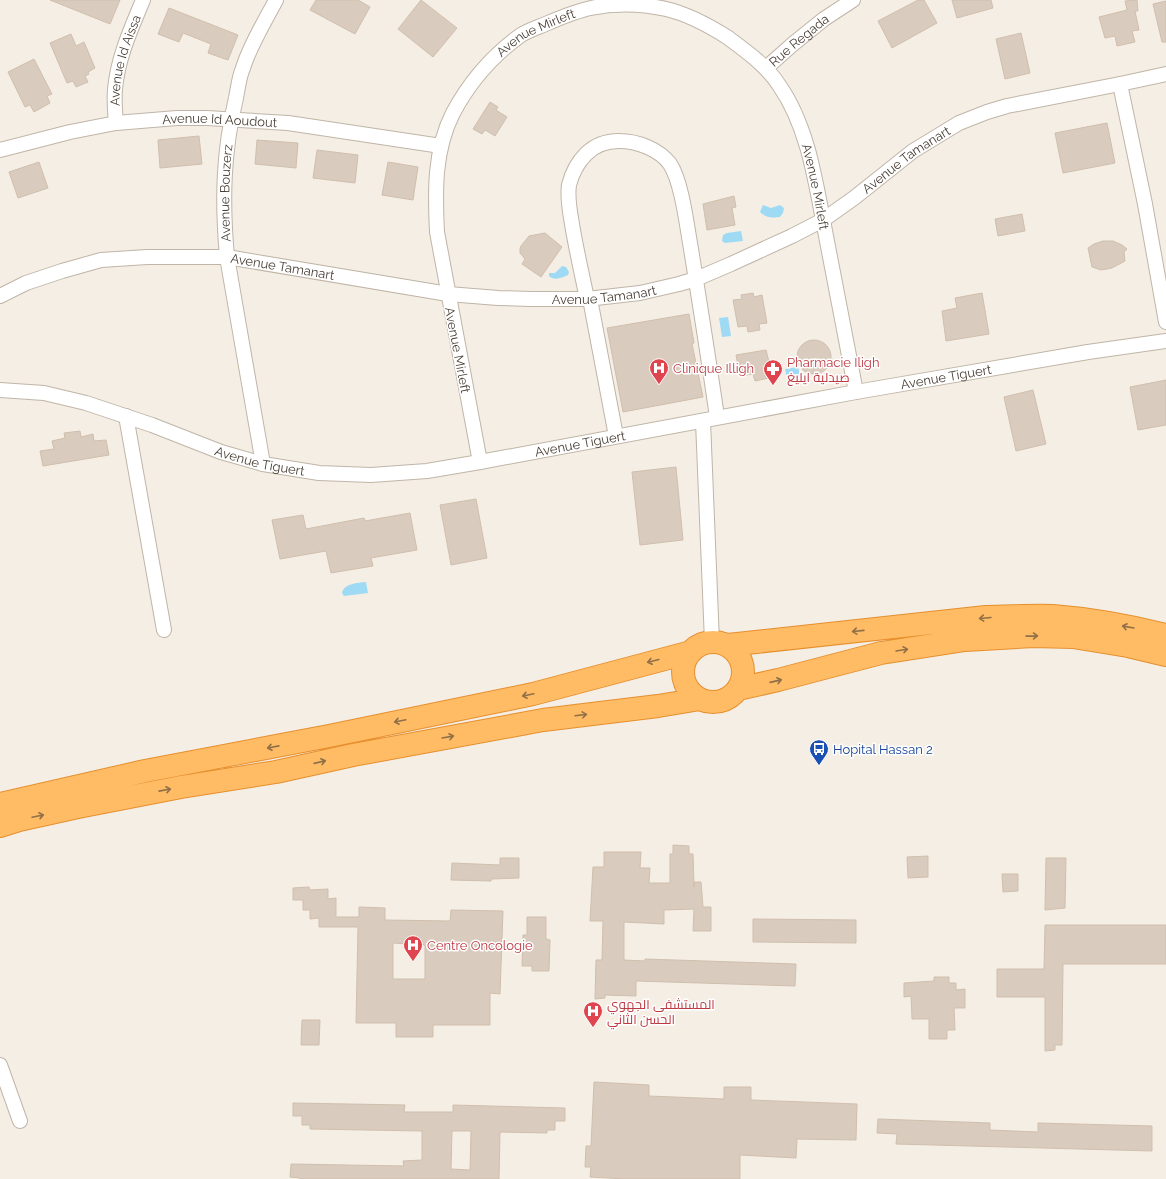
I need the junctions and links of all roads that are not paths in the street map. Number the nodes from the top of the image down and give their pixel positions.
1 (143, 0) edge
2 (276, 0) edge
3 (853, 0) edge
4 (766, 68) junction
5 (1166, 74) edge
6 (1120, 84) junction
7 (230, 120) junction
8 (116, 123) junction
9 (441, 146) junction
10 (0, 150) edge
11 (822, 220) junction
12 (226, 257) junction
13 (696, 279) junction
14 (448, 294) junction
15 (0, 296) edge
16 (588, 299) junction
17 (1166, 322) edge
18 (1166, 342) edge
19 (0, 390) edge
20 (856, 392) junction
21 (126, 416) junction
22 (717, 417) junction
23 (703, 421) junction
24 (616, 436) junction
25 (480, 462) junction
26 (264, 464) junction
27 (164, 630) dead end
28 (1166, 635) edge
29 (720, 644) junction
30 (691, 652) junction
31 (1166, 655) edge
32 (738, 689) junction
33 (700, 700) junction
34 (0, 804) edge
35 (0, 826) edge
36 (0, 1065) edge
37 (20, 1121) dead end

1 - 8 street, Avenue Id Aissa
2 - 7 street, Avenue Bouzerz
3 - 4 street, Rue Regada
4 - 9 street, Avenue Mirleft
4 - 11 street, Avenue Mirleft
5 - 6 street, Avenue Tamanart
6 - 11 street, Avenue Tamanart
6 - 17 street
7 - 8 street, Avenue Id Aoudout
7 - 9 street, Avenue Id Aoudout
7 - 12 street, Avenue Bouzerz
8 - 10 street, Avenue Id Aoudout
9 - 14 street, Avenue Mirleft
11 - 13 street, Avenue Tamanart
11 - 20 street, Avenue Mirleft
12 - 14 street, Avenue Tamanart
12 - 15 street, Avenue Tamanart
12 - 26 street, Avenue Bouzerz
13 - 16 street, Avenue Tamanart
13 - 16 street
13 - 22 street
14 - 16 street, Avenue Tamanart
14 - 25 street, Avenue Mirleft
16 - 24 street
18 - 20 street, Avenue Tiguert
19 - 21 street, Avenue Tiguert
20 - 22 street, Avenue Tiguert
21 - 26 street, Avenue Tiguert
21 - 27 street
22 - 23 street, Avenue Tiguert
23 - 24 street, Avenue Tiguert
23 - 29 street
24 - 25 street, Avenue Tiguert
25 - 26 street, Avenue Tiguert
28 -> 29 highway
29 - 30 highway
29 - 32 highway
30 - 33 highway
30 -> 34 highway
32 -> 31 highway
32 - 33 highway
35 -> 33 highway
36 - 37 street

